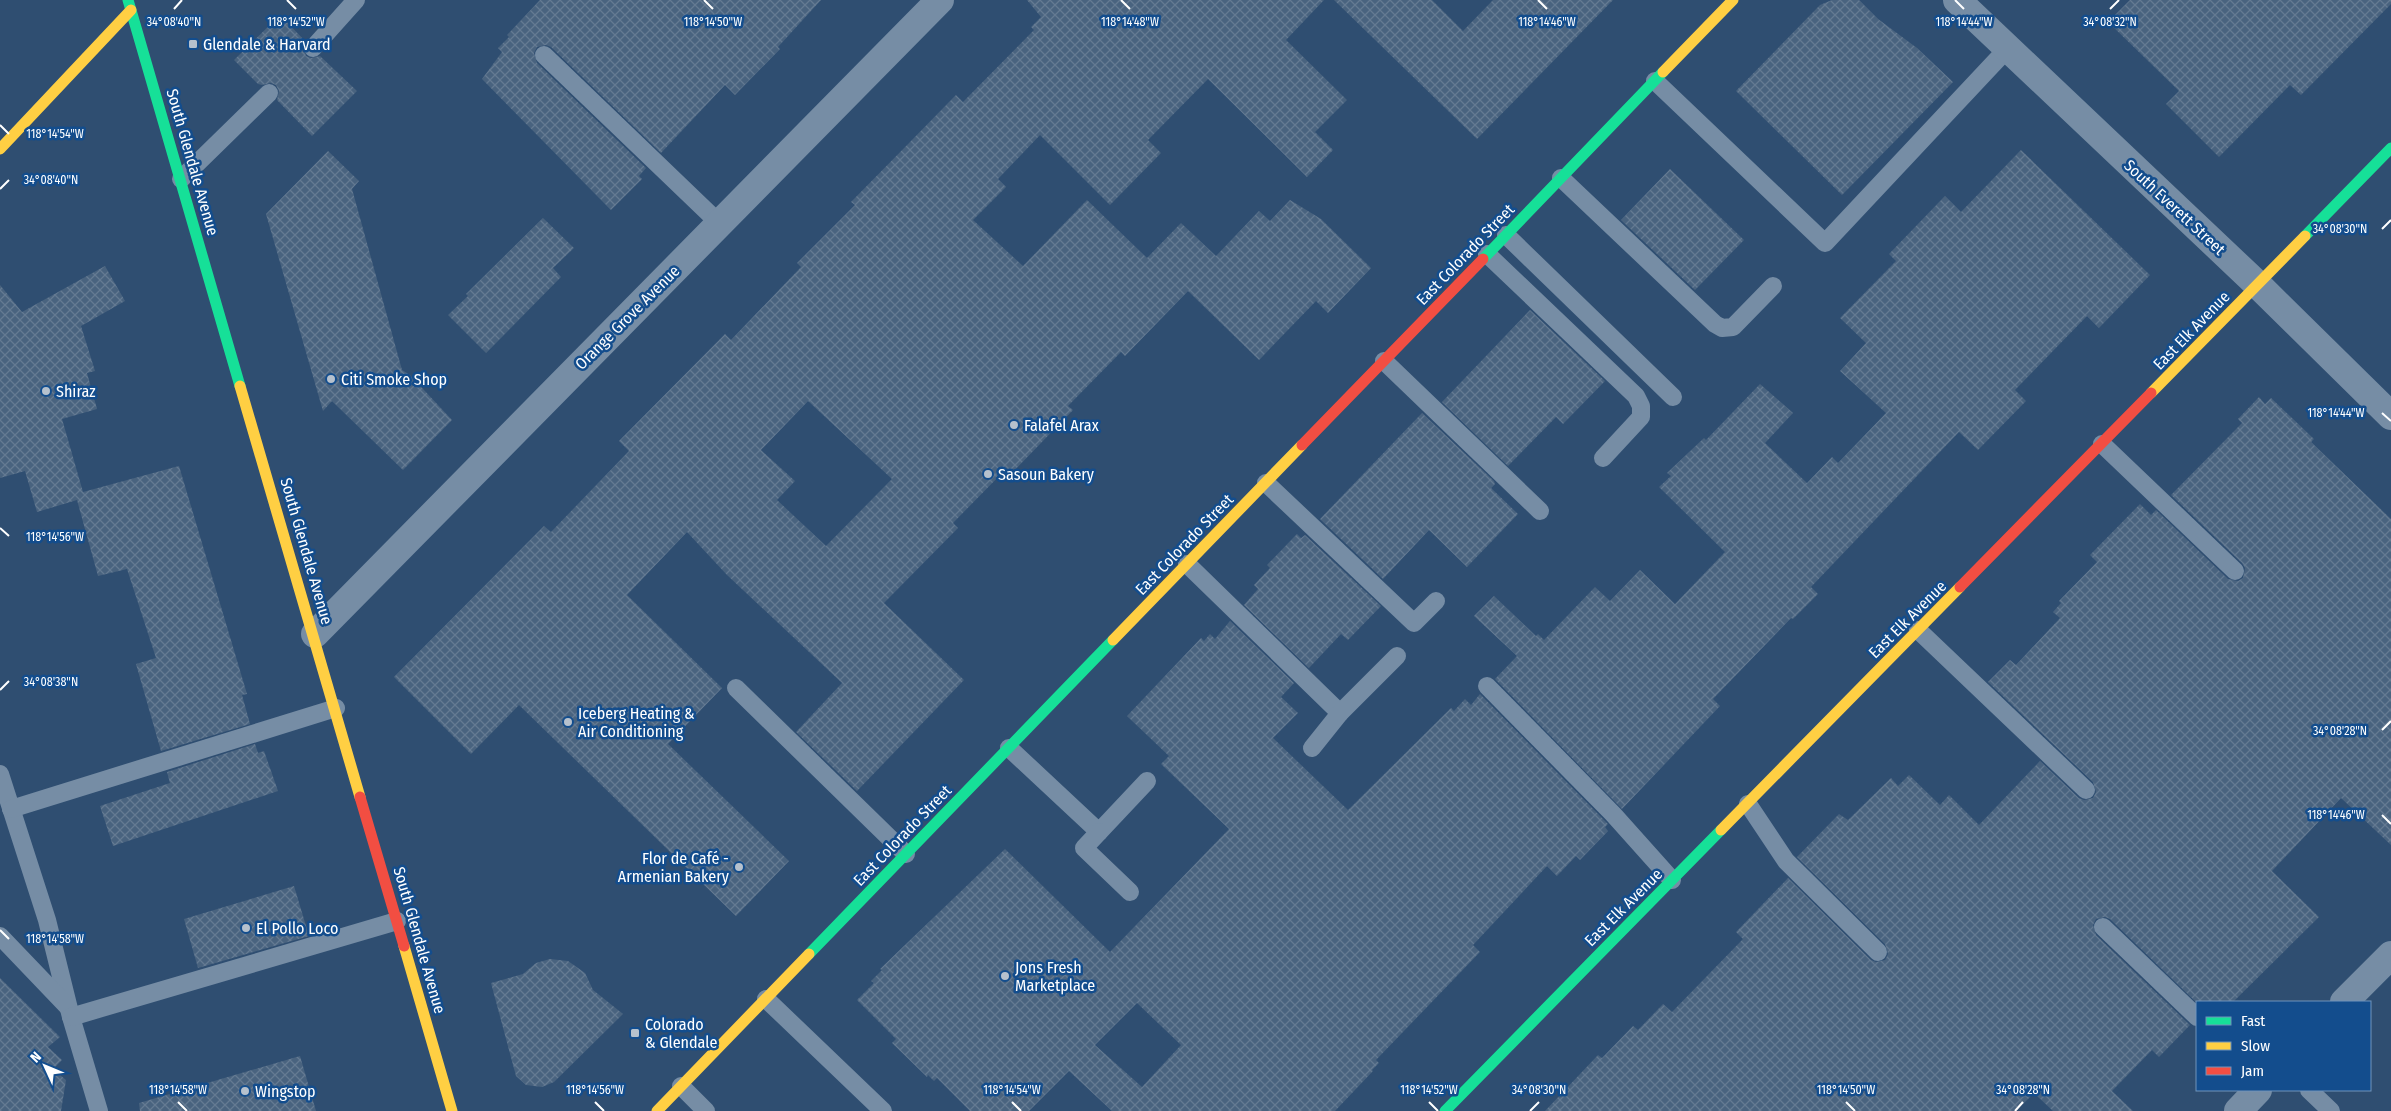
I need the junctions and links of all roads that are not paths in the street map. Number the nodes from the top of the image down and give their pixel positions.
1 (356, 0) edge
2 (940, 0) edge
3 (1733, 0) edge
4 (1957, 0) edge
5 (133, 3) edge
6 (313, 48) dead end
7 (2008, 48) junction
8 (544, 55) dead end
9 (1655, 81) junction
10 (269, 93) dead end
11 (2391, 148) edge
12 (0, 149) edge
13 (1561, 178) junction
14 (181, 179) junction
15 (720, 224) junction
16 (1506, 235) junction
17 (1487, 254) junction
18 (2258, 285) junction
19 (1773, 286) dead end
20 (1384, 361) junction
21 (1673, 397) dead end
22 (2391, 416) edge
23 (2102, 444) junction
24 (1603, 458) dead end
25 (1266, 483) junction
26 (1540, 511) dead end
27 (1187, 564) junction
28 (2235, 571) dead end
29 (1436, 601) dead end
30 (1918, 630) junction
31 (315, 634) junction
32 (1397, 656) dead end
33 (1487, 686) dead end
34 (736, 688) dead end
35 (336, 708) junction
36 (1340, 713) junction
37 (1009, 748) junction
38 (1312, 748) dead end
39 (0, 774) edge
40 (1147, 781) dead end
41 (2086, 790) dead end
42 (1748, 804) junction
43 (11, 809) junction
44 (1099, 832) junction
45 (906, 854) junction
46 (1672, 880) junction
47 (1130, 892) dead end
48 (398, 921) junction
49 (2103, 927) dead end
50 (0, 936) edge
51 (1878, 952) dead end
52 (2391, 955) edge
53 (766, 999) junction
54 (2345, 1001) edge
55 (70, 1012) junction
56 (2196, 1016) edge
57 (680, 1086) junction
58 (2257, 1091) edge
59 (2309, 1091) edge
60 (99, 1111) edge
61 (452, 1111) edge
62 (657, 1111) edge
63 (706, 1111) edge
64 (883, 1111) edge
65 (1445, 1111) edge
66 (2238, 1111) edge
67 (2331, 1111) edge

1 - 6 lane
2 - 15 street, Orange Grove Avenue
3 - 9 main road, East Colorado Street
4 - 7 street, South Everett Street
5 - 12 main road
5 - 14 main road, South Glendale Avenue
7 - 9 lane
7 - 18 street, South Everett Street
8 - 15 lane
9 - 13 main road, East Colorado Street
10 - 14 lane
11 - 18 main road, East Elk Avenue
13 - 16 main road, East Colorado Street
13 - 19 lane
14 - 31 main road, South Glendale Avenue
15 - 31 street, Orange Grove Avenue
16 - 17 main road, East Colorado Street
16 - 21 lane
17 - 20 main road, East Colorado Street
17 - 24 lane
18 - 22 street, South Everett Street
18 - 23 main road, East Elk Avenue
20 - 25 main road, East Colorado Street
20 - 26 lane
23 - 28 lane
23 - 30 main road, East Elk Avenue
25 - 27 main road, East Colorado Street
25 - 29 lane
27 - 36 lane
27 - 37 main road, East Colorado Street
30 - 41 lane
30 - 42 main road, East Elk Avenue
31 - 35 main road, South Glendale Avenue
32 - 36 lane
33 - 46 lane
34 - 45 lane
35 - 43 lane
35 - 48 main road, South Glendale Avenue
36 - 38 lane
37 - 44 lane
37 - 45 main road, East Colorado Street
39 - 43 lane
40 - 44 lane
42 - 46 main road, East Elk Avenue
42 - 51 lane
43 - 55 lane
44 - 47 lane
45 - 53 main road, East Colorado Street
46 - 65 main road, East Elk Avenue
48 - 55 lane
48 - 61 main road, South Glendale Avenue
49 - 56 lane
50 - 55 lane
52 - 54 street
53 - 57 main road, East Colorado Street
53 - 64 lane
55 - 60 lane
57 - 62 main road, East Colorado Street
57 - 63 lane
58 - 66 street
59 - 67 lane

